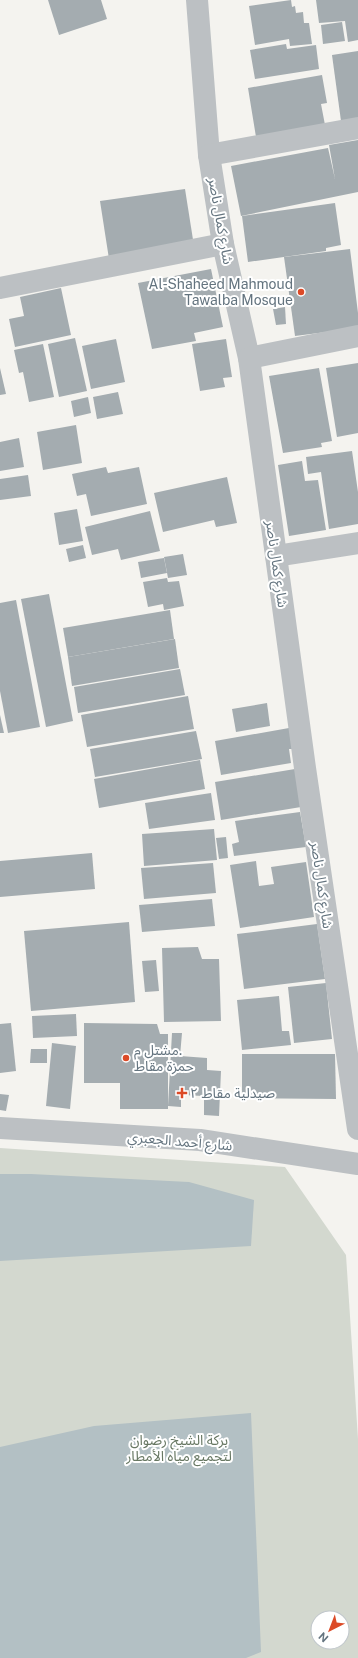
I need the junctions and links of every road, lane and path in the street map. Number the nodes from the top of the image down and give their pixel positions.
1 (197, 0) edge
2 (358, 128) edge
3 (210, 155) junction
4 (223, 244) junction
5 (0, 288) edge
6 (358, 336) edge
7 (249, 358) junction
8 (358, 543) edge
9 (276, 556) junction
10 (0, 1128) edge
11 (358, 1129) edge
12 (358, 1164) edge

1 - 3 street, شارع كمال ناصر
2 - 3 street
3 - 4 street, شارع كمال ناصر
4 - 5 street
4 - 7 street, شارع كمال ناصر
6 - 7 street
7 - 9 street, شارع كمال ناصر
8 - 9 street
9 - 11 street, شارع كمال ناصر
10 - 12 street, شارع أحمد الجعبري

